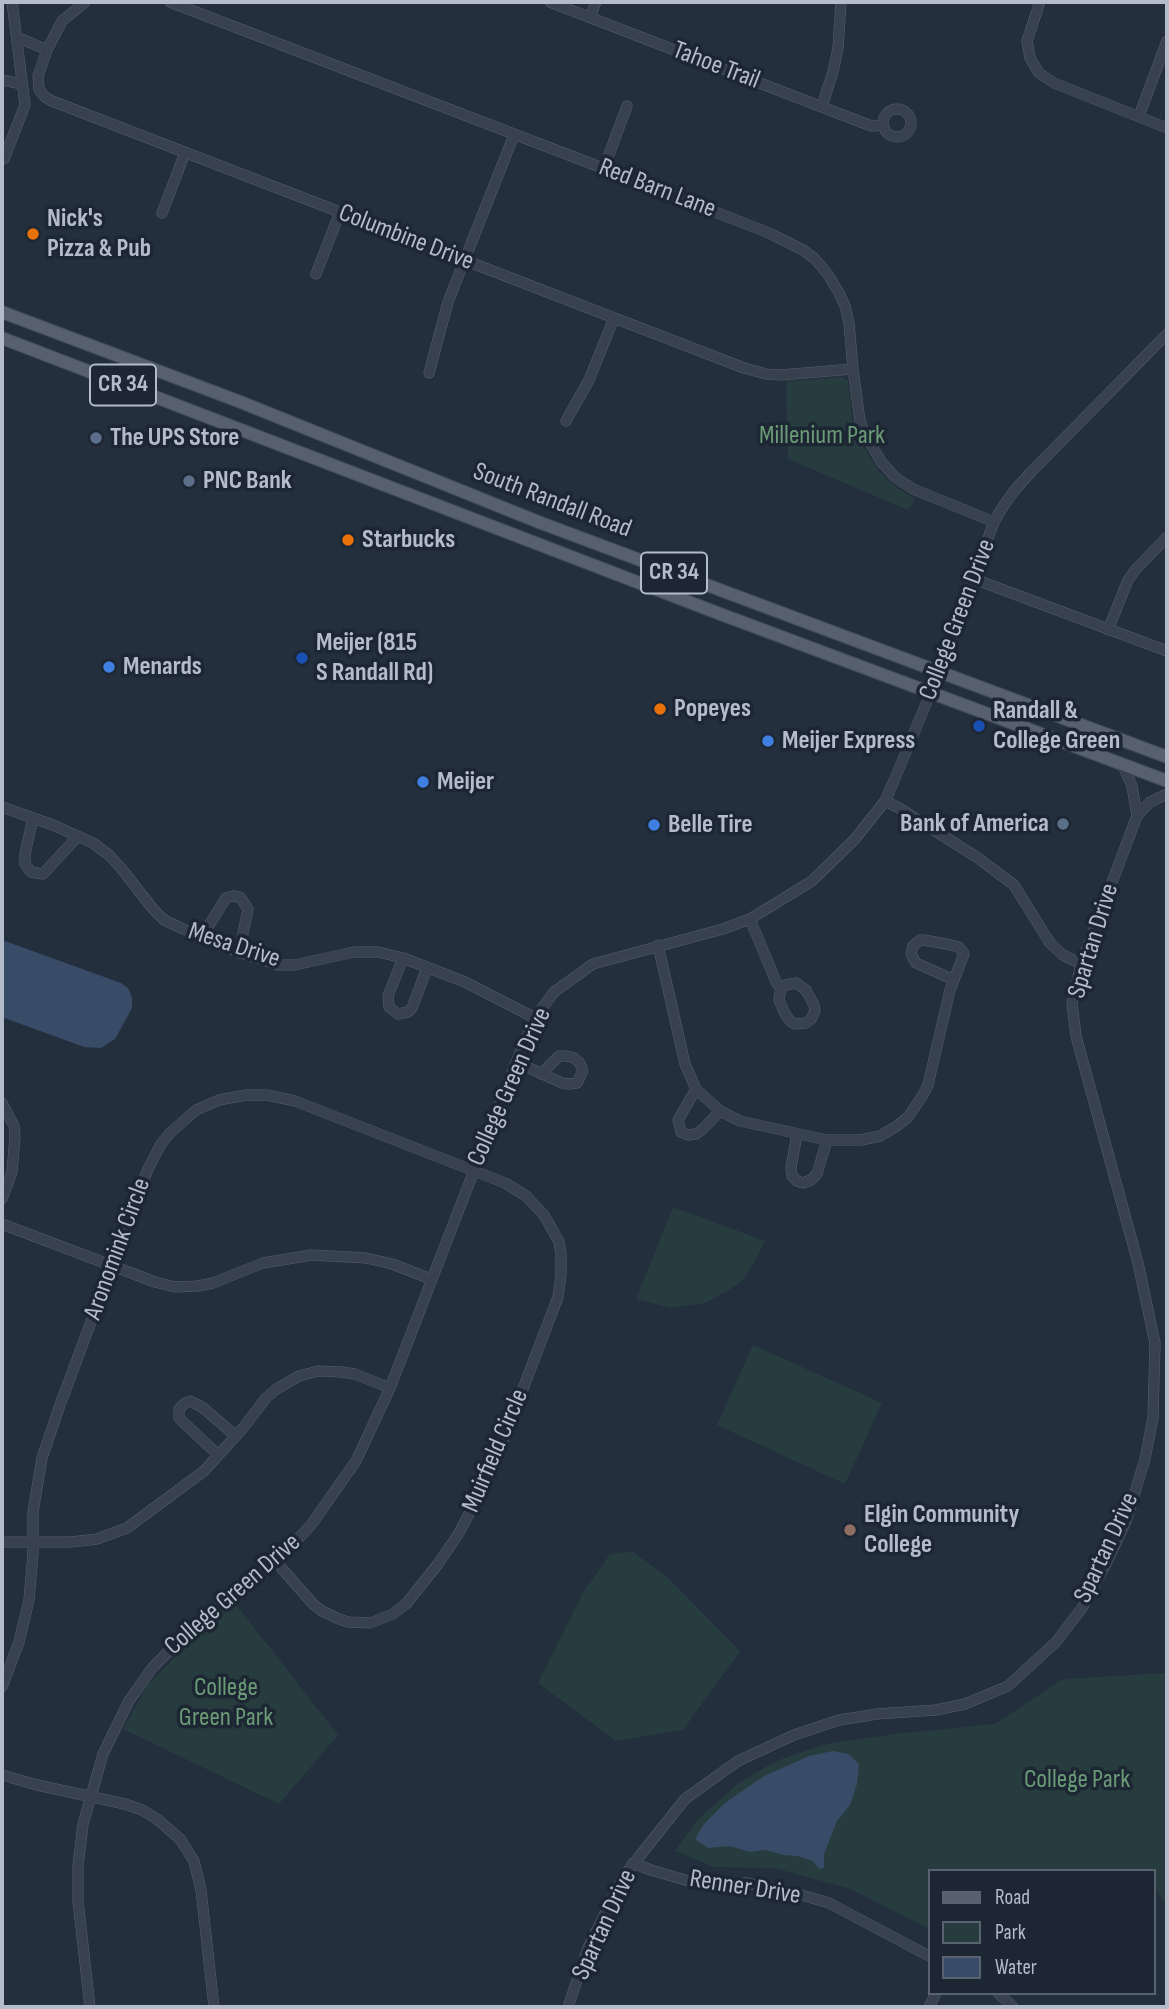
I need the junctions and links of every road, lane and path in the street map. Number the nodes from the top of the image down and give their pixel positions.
1 (12, 2) edge
2 (85, 2) edge
3 (170, 2) edge
4 (550, 2) edge
5 (596, 2) edge
6 (841, 2) edge
7 (1040, 2) edge
8 (590, 17) junction
9 (17, 37) junction
10 (1167, 41) edge
11 (47, 50) junction
12 (2, 80) edge
13 (22, 84) junction
14 (627, 106) dead end
15 (822, 106) junction
16 (1139, 116) junction
17 (883, 125) dead end
18 (1167, 128) edge
19 (514, 135) junction
20 (185, 153) junction
21 (4, 159) dead end
22 (604, 168) junction
23 (340, 212) junction
24 (162, 213) dead end
25 (465, 261) junction
26 (316, 274) dead end
27 (2, 312) edge
28 (614, 318) junction
29 (1167, 334) edge
30 (2, 338) edge
31 (853, 369) junction
32 (429, 373) dead end
33 (566, 421) dead end
34 (995, 522) junction
35 (1167, 537) edge
36 (974, 579) junction
37 (1108, 630) junction
38 (1167, 651) edge
39 (939, 671) junction
40 (931, 692) junction
41 (1167, 757) edge
42 (1122, 763) junction
43 (1167, 780) edge
44 (1167, 794) edge
45 (885, 801) junction
46 (2, 807) edge
47 (1137, 816) junction
48 (33, 818) junction
49 (78, 836) junction
50 (750, 919) junction
51 (201, 939) junction
52 (658, 945) junction
53 (239, 953) junction
54 (403, 958) junction
55 (1082, 964) junction
56 (427, 968) junction
57 (954, 980) junction
58 (780, 986) junction
59 (536, 1018) junction
60 (516, 1062) junction
61 (541, 1074) dead end
62 (696, 1089) junction
63 (2, 1102) edge
64 (720, 1111) junction
65 (797, 1134) junction
66 (827, 1140) junction
67 (473, 1171) junction
68 (2, 1199) edge
69 (2, 1224) edge
70 (112, 1266) junction
71 (431, 1279) junction
72 (390, 1388) junction
73 (236, 1436) junction
74 (218, 1455) junction
75 (2, 1542) edge
76 (33, 1543) junction
77 (276, 1562) junction
78 (2, 1686) edge
79 (2, 1775) edge
80 (89, 1797) junction
81 (634, 1863) junction
82 (928, 1955) edge
83 (1000, 1995) edge
84 (90, 2007) edge
85 (214, 2007) edge
86 (568, 2007) edge
87 (1013, 2007) edge

1 - 9 street
2 - 11 street
3 - 19 street, Red Barn Lane
4 - 8 street, Tahoe Trail
5 - 8 street
6 - 15 street
7 - 16 street
8 - 15 street, Tahoe Trail
9 - 11 street
9 - 13 street
10 - 16 street
11 - 20 street, Columbine Drive
12 - 13 street
13 - 21 street
14 - 22 street
15 - 17 street, Tahoe Trail
16 - 18 street
19 - 22 street, Red Barn Lane
19 - 25 street
20 - 23 street, Columbine Drive
20 - 24 street
22 - 31 street, Red Barn Lane
23 - 25 street, Columbine Drive
23 - 26 street
25 - 28 street, Columbine Drive
25 - 32 street
27 - 39 main road, South Randall Road / CR 34
28 - 31 street, Columbine Drive
28 - 33 street
29 - 34 street, College Green Drive
30 - 40 main road, South Randall Road / CR 34
31 - 34 street, Red Barn Lane
34 - 36 street, College Green Drive
35 - 37 street
36 - 37 street
36 - 39 street, College Green Drive
37 - 38 street
39 - 40 street, College Green Drive
39 - 41 main road, South Randall Road / CR 34
40 - 42 main road, South Randall Road / CR 34
40 - 45 street, College Green Drive
42 - 43 main road, South Randall Road / CR 34
42 - 47 street
44 - 47 street
45 - 50 street, College Green Drive
45 - 55 street
46 - 48 street, Mesa Drive
47 - 55 street, Spartan Drive
48 - 49 street, Mesa Drive
48 - 49 street
49 - 51 street, Mesa Drive
50 - 52 street, College Green Drive
50 - 58 street
51 - 53 street, Mesa Drive
51 - 53 street
52 - 59 street, College Green Drive
52 - 62 street
53 - 54 street, Mesa Drive
54 - 56 street, Mesa Drive
54 - 56 street
55 - 81 street, Spartan Drive
56 - 59 street, Mesa Drive
57 - 57 street
57 - 66 street
58 - 58 street
59 - 60 street, College Green Drive
60 - 61 street
60 - 67 street, College Green Drive
62 - 64 street
62 - 64 street
63 - 68 street
64 - 65 street
65 - 66 street
65 - 66 street
67 - 70 street, Aronomink Circle
67 - 71 street, College Green Drive
67 - 77 street, Muirfield Circle
69 - 70 street
70 - 71 street
70 - 76 street, Aronomink Circle
71 - 72 street, College Green Drive
72 - 73 street
72 - 77 street, College Green Drive
73 - 74 street
73 - 74 street
74 - 76 street
75 - 76 street
76 - 78 street, Aronomink Circle
77 - 80 street, College Green Drive
79 - 80 street
80 - 84 street, College Green Drive
80 - 85 street
81 - 82 street, Renner Drive
81 - 86 street, Spartan Drive
83 - 87 street

